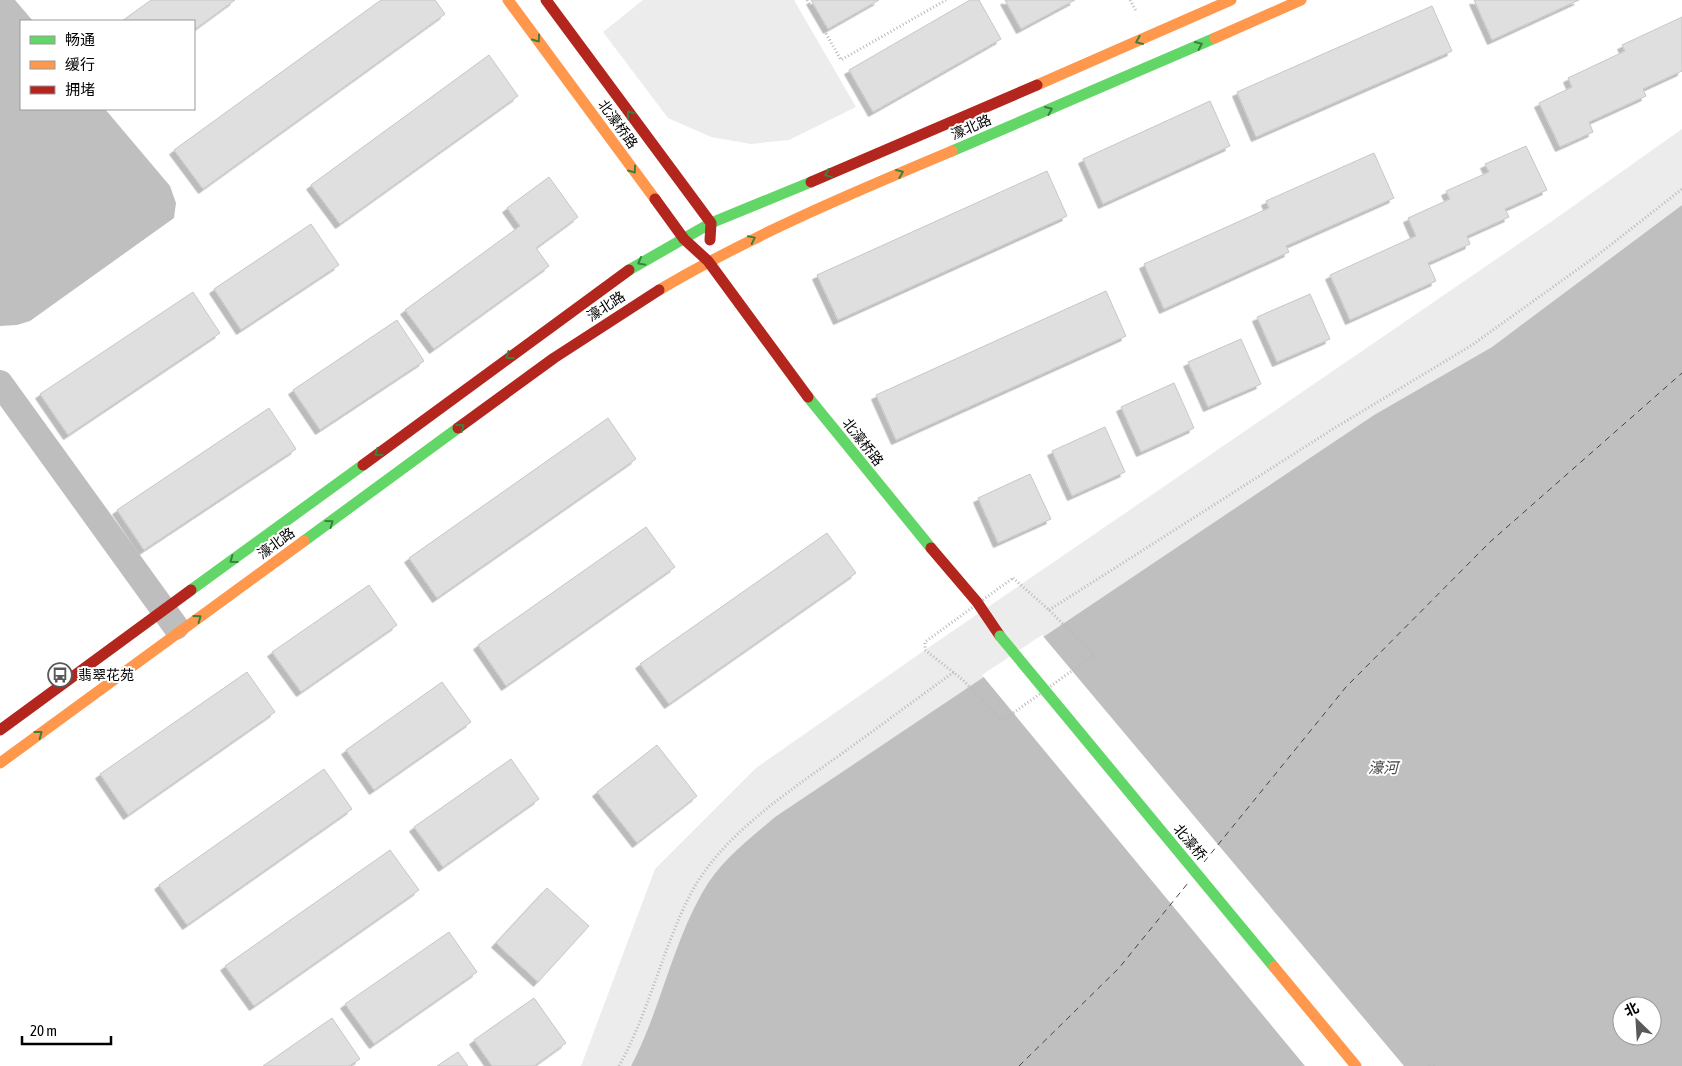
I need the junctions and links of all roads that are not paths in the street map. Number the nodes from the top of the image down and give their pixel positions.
1 (508, 0) edge
2 (546, 0) edge
3 (1231, 0) edge
4 (1301, 0) edge
5 (712, 223) junction
6 (684, 239) junction
7 (708, 261) junction
8 (0, 383) edge
9 (164, 611) junction
10 (179, 632) junction
11 (1000, 636) joint
12 (0, 730) edge
13 (0, 763) edge
14 (1356, 1066) edge

1 -> 6 street, 北濠桥路
5 -> 2 street, 北濠桥路
3 -> 5 street, 濠北路
7 -> 4 street, 濠北路
5 - 6 street, 濠北路
5 - 7 street
6 - 7 street, 北濠桥路
6 -> 9 street, 濠北路
10 -> 7 street, 濠北路
7 - 11 street, 北濠桥路
8 - 9 street
9 - 10 street
9 - 12 street, 濠北路
13 -> 10 street, 濠北路
11 - 14 street, 北濠桥, bridge

